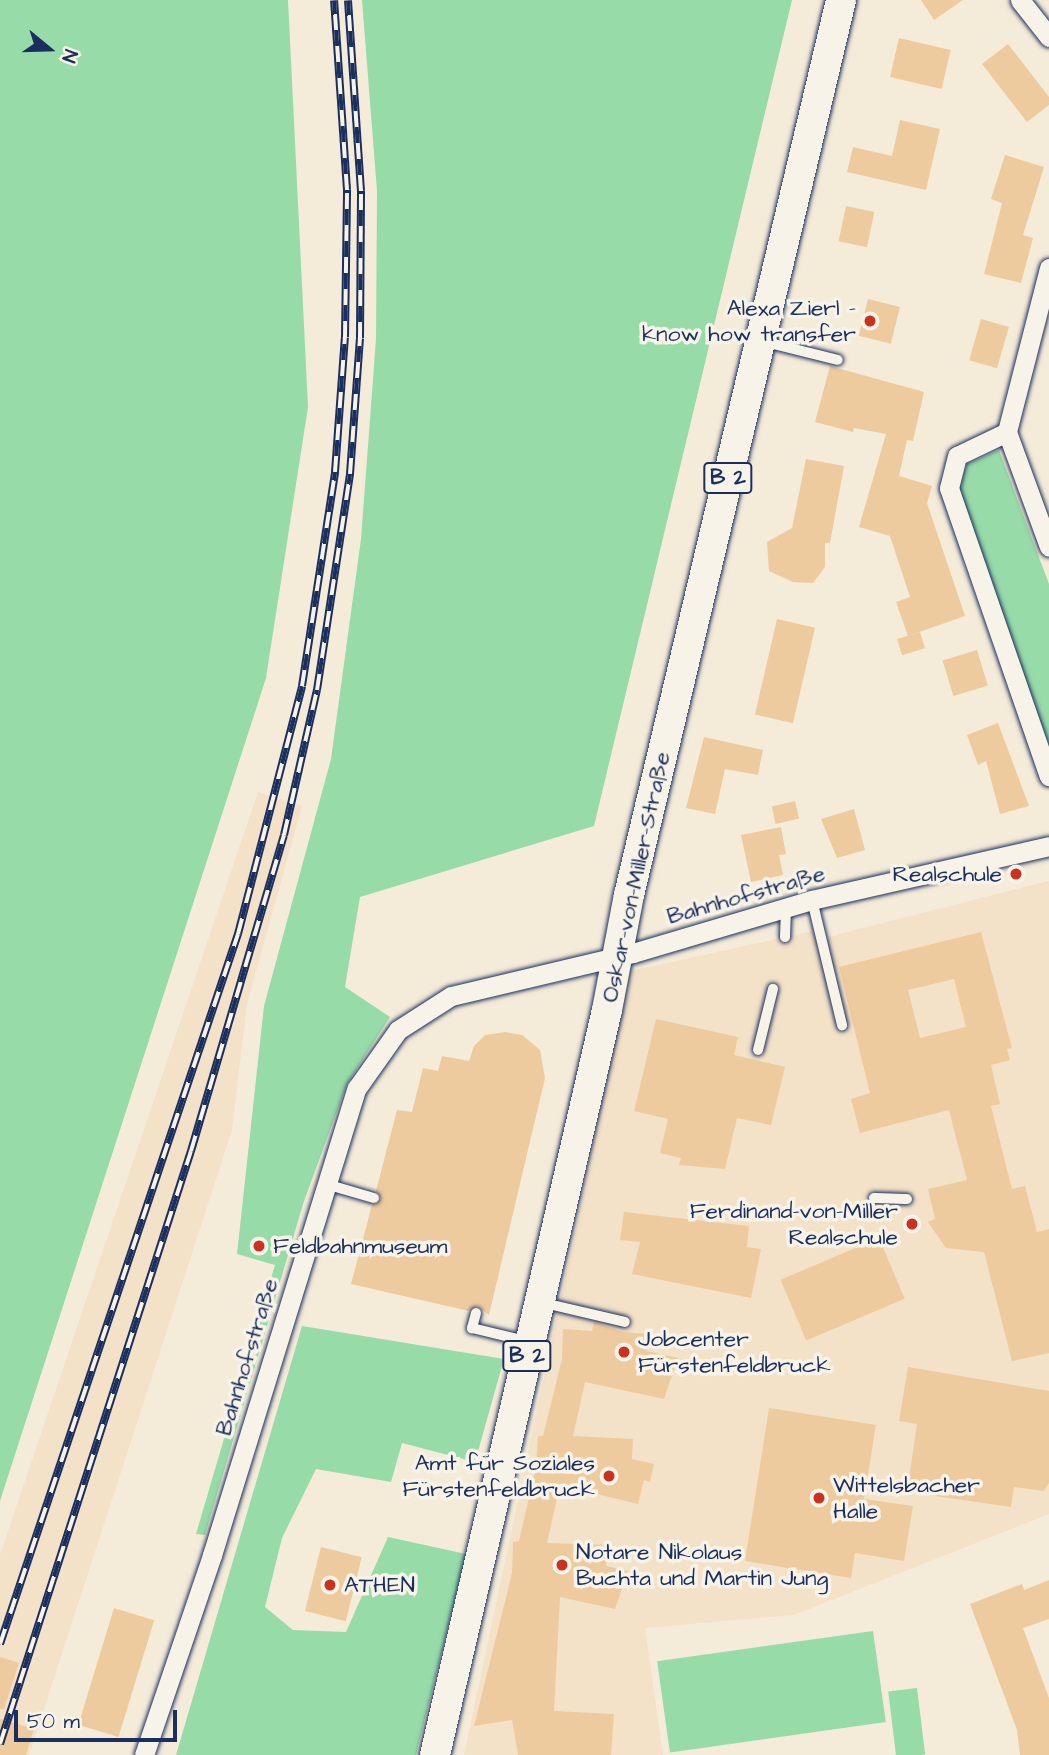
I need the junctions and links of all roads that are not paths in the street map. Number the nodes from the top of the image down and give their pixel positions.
1 (841, 0) edge
2 (1020, 0) edge
3 (1049, 37) edge
4 (1049, 268) edge
5 (761, 341) junction
6 (838, 360) dead end
7 (1007, 432) junction
8 (1049, 547) edge
9 (1049, 776) edge
10 (1049, 846) edge
11 (812, 900) junction
12 (786, 907) junction
13 (785, 937) dead end
14 (619, 956) junction
15 (773, 989) dead end
16 (842, 1025) dead end
17 (758, 1050) dead end
18 (326, 1184) junction
19 (374, 1198) dead end
20 (874, 1198) dead end
21 (907, 1199) dead end
22 (540, 1302) junction
23 (476, 1313) dead end
24 (625, 1322) dead end
25 (530, 1341) junction
26 (144, 1755) edge
27 (435, 1755) edge

1 - 5 main road, Oskar-von-Miller-Straße / B 2
2 - 3 street
4 - 7 street
5 - 6 lane
5 - 14 main road, Oskar-von-Miller-Straße / B 2
7 - 8 street
7 - 9 street
10 - 11 street, Bahnhofstraße
11 - 12 street, Bahnhofstraße
11 - 16 lane
12 - 13 lane
12 - 14 street, Bahnhofstraße
14 - 18 street, Bahnhofstraße
14 - 22 main road, Oskar-von-Miller-Straße / B 2
15 - 17 lane
18 - 19 lane
18 - 26 street, Bahnhofstraße
20 - 21 lane
22 - 24 lane
22 - 25 main road, Oskar-von-Miller-Straße / B 2
23 - 25 lane
25 - 27 main road, Oskar-von-Miller-Straße / B 2

